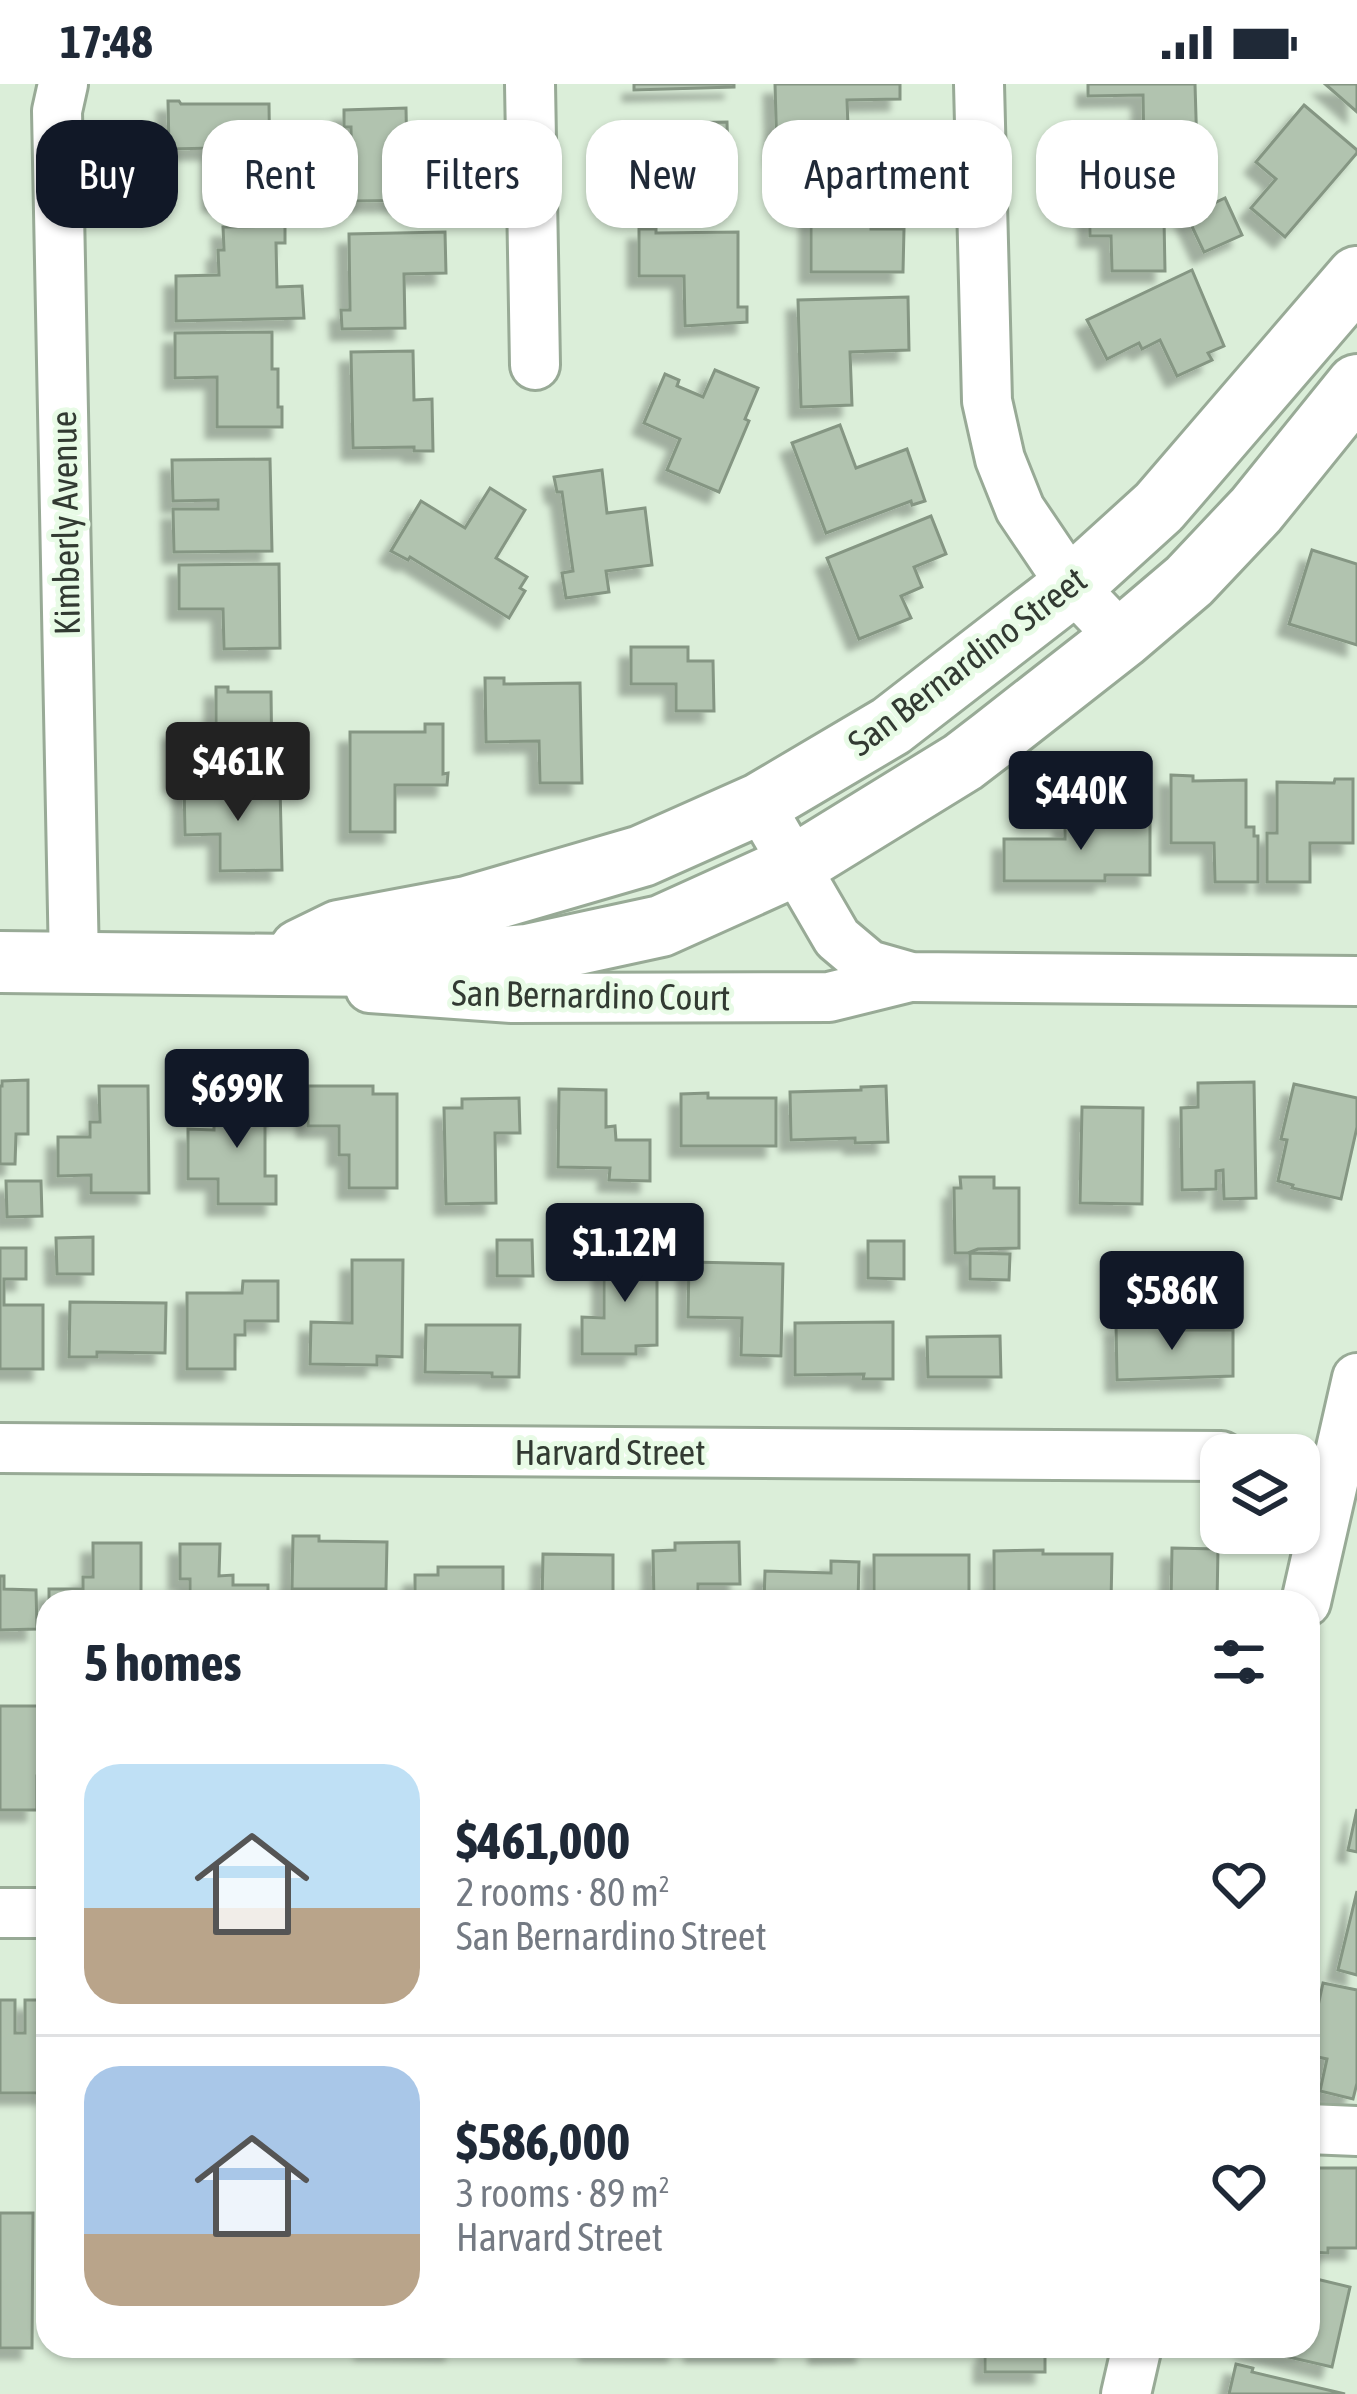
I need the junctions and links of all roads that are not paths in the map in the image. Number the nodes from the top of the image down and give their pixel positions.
1 (63, 84) edge
2 (530, 84) edge
3 (979, 84) edge
4 (1357, 277) edge
5 (1287, 358) junction
6 (535, 365) dead end
7 (1354, 394) edge
8 (1072, 586) junction
9 (1122, 638) junction
10 (759, 804) junction
11 (794, 866) junction
12 (0, 962) edge
13 (74, 963) junction
14 (273, 964) junction
15 (910, 977) junction
16 (1357, 981) edge
17 (1357, 1378) edge
18 (0, 1448) edge
19 (1320, 1453) edge
20 (1200, 1456) edge
21 (1310, 1554) edge
22 (1307, 1590) edge
23 (0, 1913) edge
24 (36, 1913) edge
25 (1320, 2129) edge
26 (1357, 2131) edge
27 (1134, 2358) edge
28 (1126, 2394) edge

1 - 13 street, Kimberly Avenue
2 - 6 street
3 - 8 street
4 - 5 main road, San Bernardino Street
5 - 7 street
5 - 8 main road, San Bernardino Street
7 - 9 main road, San Bernardino Street
8 - 9 street
8 - 10 main road, San Bernardino Street
9 - 11 main road, San Bernardino Street
10 - 11 street, San Bernardino Court
10 - 14 main road, San Bernardino Street
11 - 14 main road, San Bernardino Street
11 - 15 street, San Bernardino Court
12 - 13 main road, San Bernardino Street
13 - 14 main road, San Bernardino Street
14 - 15 street, San Bernardino Court
15 - 16 street, San Bernardino Court
17 - 19 street
18 - 20 street, Harvard Street
21 - 22 street
23 - 24 street
25 - 26 street
27 - 28 street

